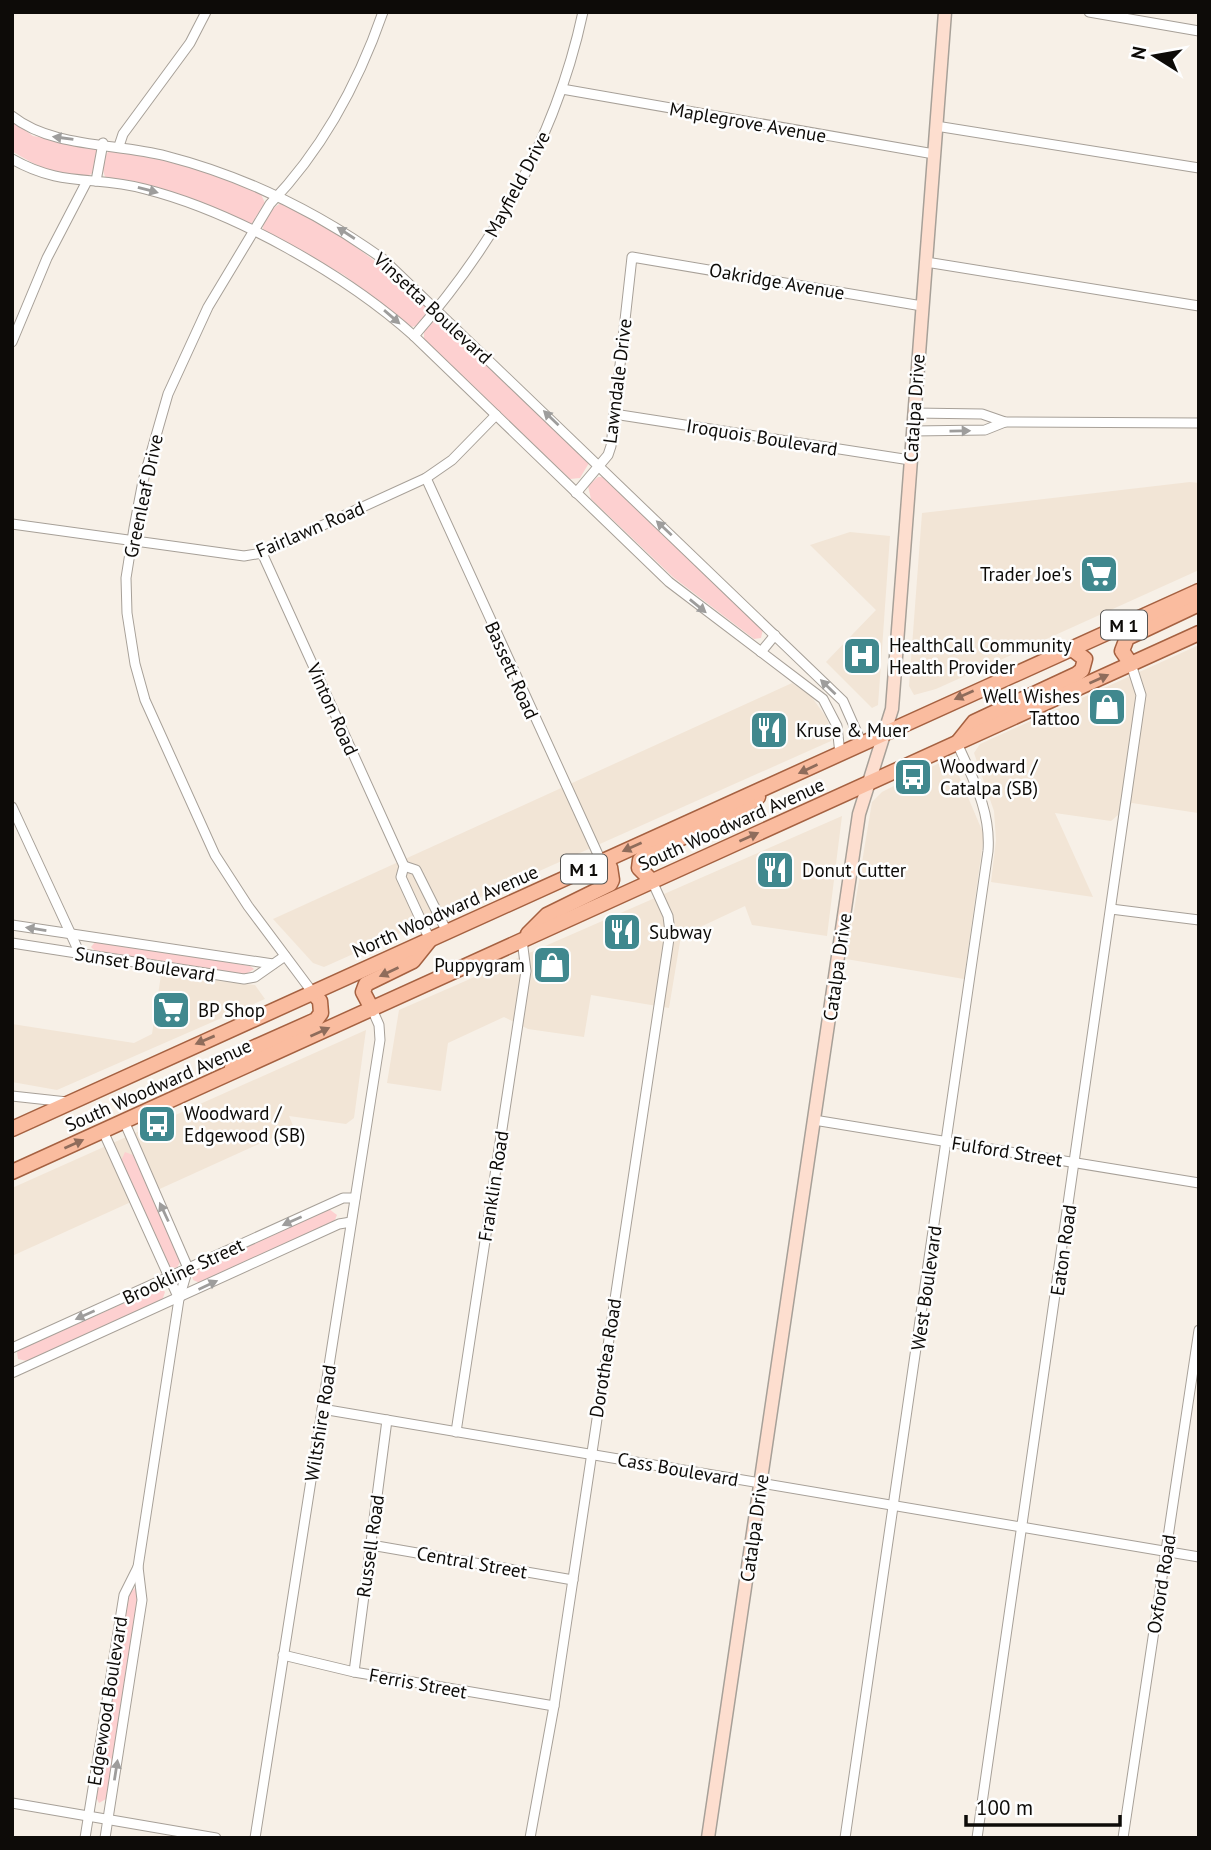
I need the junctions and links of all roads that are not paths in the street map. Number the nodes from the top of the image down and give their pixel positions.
1 (206, 12) edge
2 (383, 12) edge
3 (583, 12) edge
4 (945, 12) edge
5 (1089, 12) edge
6 (1199, 31) edge
7 (562, 89) junction
8 (12, 116) edge
9 (936, 126) junction
10 (103, 143) junction
11 (119, 146) junction
12 (934, 154) junction
13 (12, 159) edge
14 (1199, 169) edge
15 (91, 182) junction
16 (277, 197) junction
17 (254, 233) junction
18 (632, 257) joint
19 (926, 262) junction
20 (922, 306) junction
21 (1199, 306) edge
22 (438, 309) junction
23 (414, 336) junction
24 (12, 342) edge
25 (914, 413) junction
26 (614, 414) junction
27 (496, 415) junction
28 (1004, 422) junction
29 (1199, 423) edge
30 (913, 431) junction
31 (910, 460) junction
32 (600, 465) junction
33 (426, 478) junction
34 (576, 493) junction
35 (12, 524) edge
36 (131, 541) junction
37 (262, 553) junction
38 (1199, 591) edge
39 (1199, 604) edge
40 (1199, 634) edge
41 (775, 635) junction
42 (1072, 649) junction
43 (761, 652) junction
44 (1131, 664) junction
45 (884, 733) junction
46 (957, 743) junction
47 (862, 744) junction
48 (840, 754) junction
49 (776, 783) junction
50 (868, 784) junction
51 (12, 807) edge
52 (601, 861) junction
53 (404, 866) junction
54 (652, 881) junction
55 (1111, 909) junction
56 (1199, 920) edge
57 (12, 925) edge
58 (447, 932) junction
59 (73, 934) junction
60 (430, 940) junction
61 (522, 940) junction
62 (12, 943) edge
63 (80, 954) junction
64 (285, 956) junction
65 (273, 964) junction
66 (313, 993) junction
67 (372, 1009) junction
68 (220, 1077) junction
69 (12, 1096) edge
70 (69, 1102) junction
71 (814, 1120) junction
72 (124, 1121) junction
73 (12, 1129) edge
74 (103, 1131) junction
75 (947, 1142) junction
76 (1075, 1163) junction
77 (12, 1172) edge
78 (1199, 1183) edge
79 (355, 1198) junction
80 (351, 1222) junction
81 (188, 1268) junction
82 (169, 1277) junction
83 (179, 1299) junction
84 (1199, 1330) edge
85 (12, 1348) edge
86 (12, 1373) edge
87 (322, 1409) junction
88 (387, 1420) junction
89 (456, 1432) junction
90 (590, 1454) junction
91 (761, 1483) junction
92 (894, 1506) junction
93 (1023, 1527) junction
94 (371, 1545) junction
95 (1166, 1551) junction
96 (1199, 1557) edge
97 (138, 1567) junction
98 (573, 1580) junction
99 (284, 1655) junction
100 (354, 1672) junction
101 (554, 1706) junction
102 (12, 1803) edge
103 (89, 1816) junction
104 (108, 1820) junction
105 (85, 1838) edge
106 (106, 1838) edge
107 (215, 1838) edge
108 (255, 1838) edge
109 (530, 1838) edge
110 (708, 1838) edge
111 (845, 1838) edge
112 (977, 1838) edge
113 (1123, 1838) edge

1 - 11 street
2 - 16 street, Greenleaf Drive
3 - 7 street, Mayfield Drive
4 - 9 street, Catalpa Drive
5 - 6 street
7 - 12 street, Maplegrove Avenue
7 - 22 street, Mayfield Drive
10 -> 8 street, Vinsetta Boulevard
9 - 12 street, Catalpa Drive
9 - 14 street
10 - 11 street, Vinsetta Boulevard
10 - 15 street
11 - 16 street, Vinsetta Boulevard
12 - 19 street, Catalpa Drive
13 - 15 street, Vinsetta Boulevard
15 -> 17 street, Vinsetta Boulevard
15 - 24 street
16 - 17 street, Greenleaf Drive
22 -> 16 street, Vinsetta Boulevard
17 -> 23 street, Vinsetta Boulevard
17 - 36 street, Greenleaf Drive
18 - 20 street, Oakridge Avenue
18 - 26 street, Lawndale Drive
19 - 20 street, Catalpa Drive
19 - 21 street
20 - 25 street, Catalpa Drive
22 - 23 street, Mayfield Drive
32 -> 22 street, Vinsetta Boulevard
23 - 27 street, Vinsetta Boulevard
25 - 28 street
25 - 30 street, Catalpa Drive
26 - 31 street, Iroquois Boulevard
26 - 32 street, Lawndale Drive
27 - 33 street, Fairlawn Road
27 - 34 street, Vinsetta Boulevard
28 - 29 street
30 -> 28 street
30 - 31 street, Catalpa Drive
31 - 45 street, Catalpa Drive
32 - 34 street, Lawndale Drive
41 -> 32 street, Vinsetta Boulevard
33 - 37 street, Fairlawn Road
33 - 52 street, Bassett Road
34 -> 43 street, Vinsetta Boulevard
35 - 36 street, Fairlawn Road
36 - 37 street, Fairlawn Road
36 - 64 street, Greenleaf Drive
37 - 53 street, Vinton Road
38 - 42 main road, North Woodward Avenue / M 1
39 - 44 main road
40 - 44 main road, South Woodward Avenue / M 1
41 - 43 street
47 -> 41 street, Vinsetta Boulevard
42 -> 45 main road, North Woodward Avenue / M 1
42 - 46 main road
43 - 48 street, Vinsetta Boulevard
46 -> 44 main road, South Woodward Avenue / M 1
44 - 55 street, Eaton Road
45 - 47 main road, North Woodward Avenue / M 1
45 - 50 street, Catalpa Drive
46 - 50 main road, South Woodward Avenue / M 1
46 - 75 street, West Boulevard
47 - 48 main road, North Woodward Avenue / M 1
48 -> 49 main road, North Woodward Avenue / M 1
49 -> 52 main road, North Woodward Avenue / M 1
49 - 54 main road
54 -> 50 main road, South Woodward Avenue / M 1
50 - 71 street, Catalpa Drive
51 - 59 street
52 - 58 main road, North Woodward Avenue / M 1
52 - 61 main road
53 - 58 street, Vinton Road
53 - 60 street, Vinton Road
54 - 61 main road, South Woodward Avenue / M 1
54 - 90 street, Dorothea Road
55 - 56 street
55 - 76 street, Eaton Road
59 -> 57 street, Sunset Boulevard
58 - 60 main road, North Woodward Avenue / M 1
59 - 63 street
59 - 65 street, Sunset Boulevard
60 - 66 main road, North Woodward Avenue / M 1
60 -> 67 main road
61 - 67 main road, South Woodward Avenue / M 1
61 - 89 street, Franklin Road
62 - 63 street, Sunset Boulevard
63 - 65 street, Sunset Boulevard
64 - 65 street, Sunset Boulevard
64 - 66 street, Greenleaf Drive
66 - 68 main road
66 -> 70 main road, North Woodward Avenue / M 1
68 -> 67 main road, South Woodward Avenue / M 1
67 - 79 street, Wiltshire Road
68 - 72 main road, South Woodward Avenue / M 1
69 - 70 street
70 - 73 main road, North Woodward Avenue / M 1
71 - 75 street, Fulford Street
71 - 91 street, Catalpa Drive
72 - 74 main road, South Woodward Avenue / M 1
81 -> 72 street
77 -> 74 main road, South Woodward Avenue / M 1
74 - 82 street
75 - 76 street, Fulford Street
75 - 92 street, West Boulevard
76 - 78 street, Fulford Street
76 - 93 street, Eaton Road
79 - 80 street, Wiltshire Road
79 -> 81 street, Brookline Street
83 -> 80 street, Brookline Street
80 - 87 street, Wiltshire Road
81 - 82 street, Brookline Street
81 - 83 street, Edgewood Boulevard
82 - 83 street
82 -> 85 street, Brookline Street
83 - 86 street, Brookline Street
83 - 97 street, Edgewood Boulevard
84 - 95 street, Oxford Road
87 - 88 street, Cass Boulevard
87 - 99 street, Wiltshire Road
88 - 89 street, Cass Boulevard
88 - 94 street, Russell Road
89 - 90 street, Cass Boulevard
90 - 91 street, Cass Boulevard
90 - 98 street, Dorothea Road
91 - 92 street, Cass Boulevard
91 - 110 street, Catalpa Drive
92 - 93 street, Cass Boulevard
92 - 111 street, West Boulevard
93 - 95 street, Cass Boulevard
93 - 112 street, Eaton Road
94 - 98 street, Central Street
94 - 100 street, Russell Road
95 - 96 street, Cass Boulevard
95 - 113 street, Oxford Road
97 - 103 street, Edgewood Boulevard
104 -> 97 street, Edgewood Boulevard
98 - 101 street, Dorothea Road
99 - 100 street, Ferris Street
99 - 108 street, Wiltshire Road
100 - 101 street, Ferris Street
101 - 109 street, Dorothea Road
102 - 103 street
103 - 104 street
103 - 105 street, Edgewood Boulevard
104 - 106 street, Edgewood Boulevard
104 - 107 street

